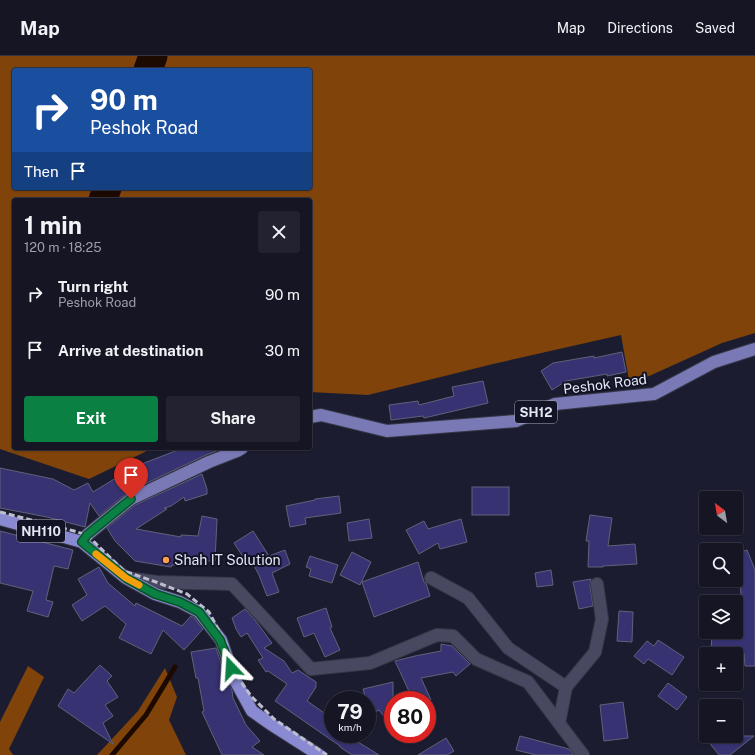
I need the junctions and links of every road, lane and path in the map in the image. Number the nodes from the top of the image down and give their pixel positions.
1 (755, 349) edge
2 (312, 417) edge
3 (240, 450) edge
4 (0, 519) edge
5 (82, 542) junction
6 (126, 578) junction
7 (431, 578) dead end
8 (597, 584) dead end
9 (566, 687) junction
10 (559, 723) junction
11 (319, 755) edge
12 (583, 755) edge

1 - 2 main road, Peshok Road / SH12
3 - 5 main road
4 - 5 highway, NH110
5 - 6 highway, NH110
6 - 10 street
6 - 11 highway, NH110
7 - 9 street
8 - 9 street
9 - 10 street
10 - 12 street

